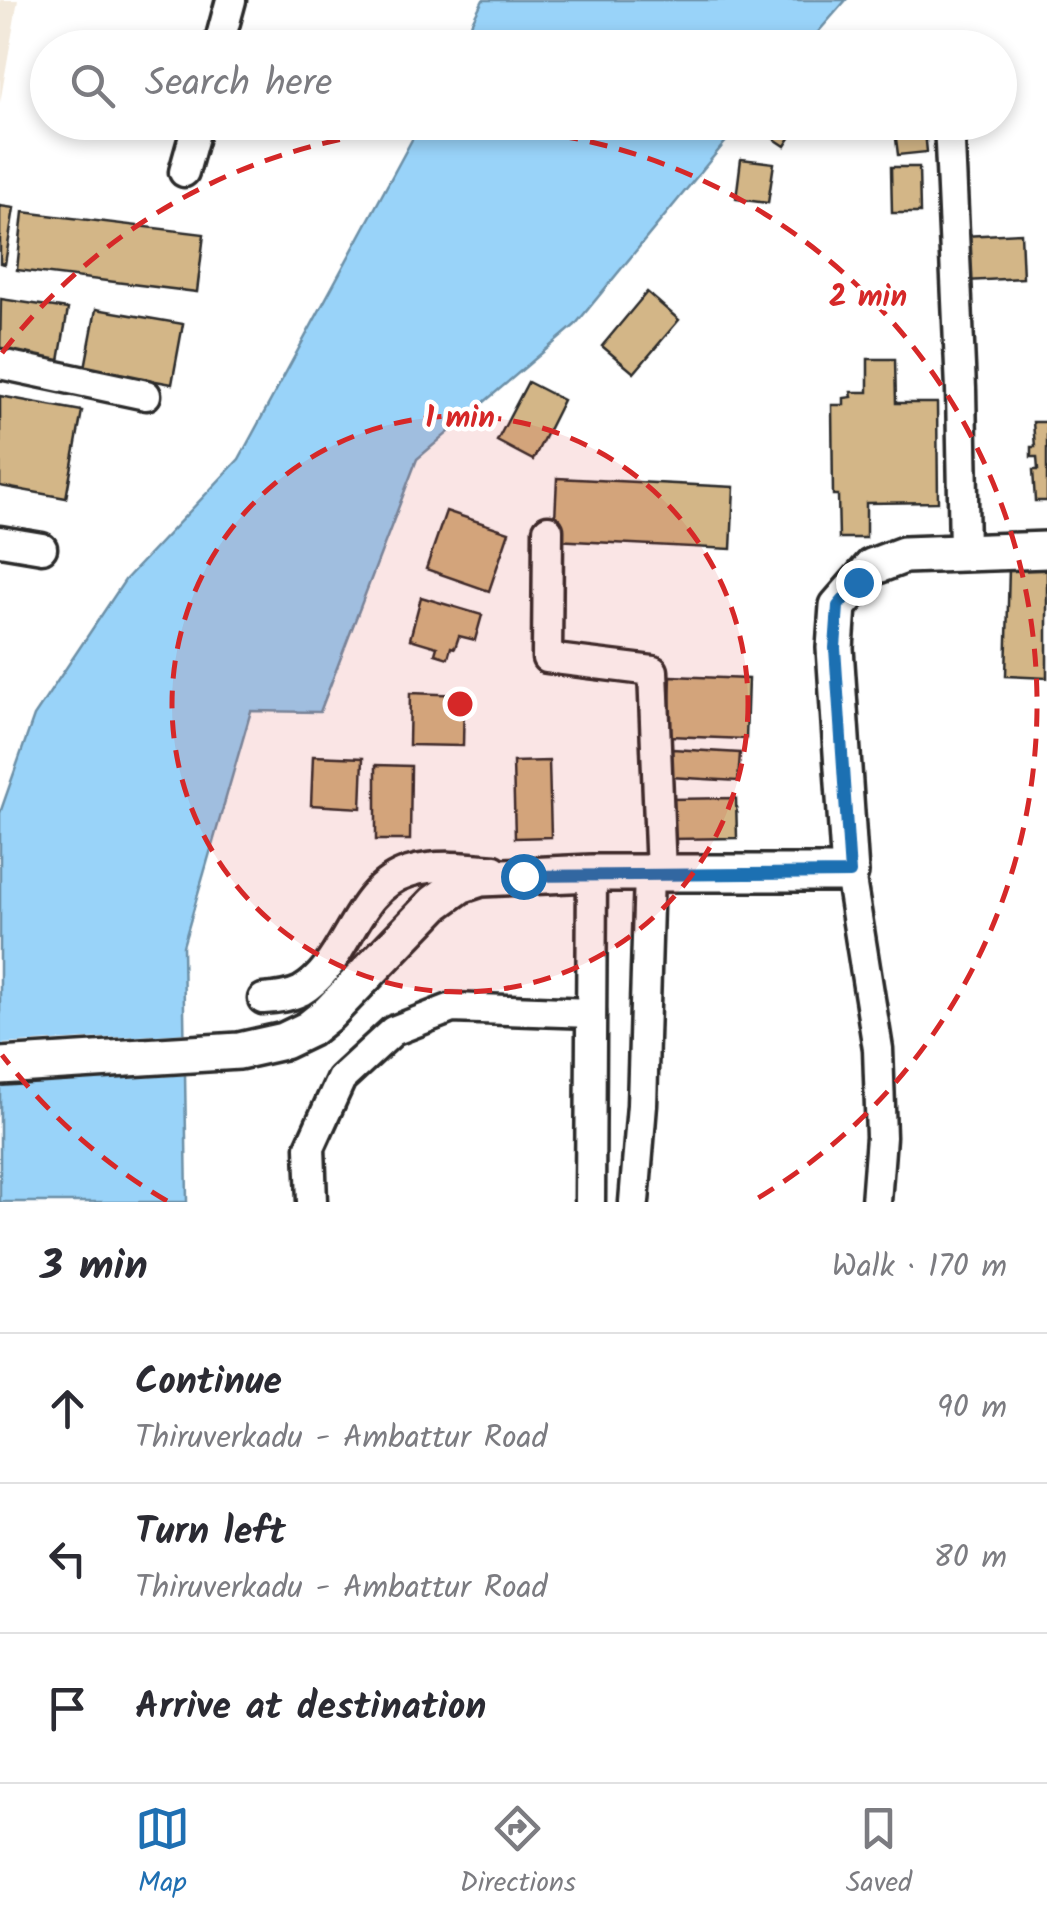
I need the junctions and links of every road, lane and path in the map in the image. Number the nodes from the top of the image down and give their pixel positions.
1 (232, 0) edge
2 (223, 30) edge
3 (193, 140) edge
4 (950, 140) edge
5 (184, 172) dead end
6 (0, 364) edge
7 (146, 395) dead end
8 (548, 530) dead end
9 (0, 541) edge
10 (42, 548) dead end
11 (1047, 550) edge
12 (964, 551) junction
13 (592, 873) junction
14 (655, 873) junction
15 (850, 873) junction
16 (523, 876) junction
17 (263, 999) dead end
18 (591, 1013) junction
19 (0, 1066) edge
20 (312, 1202) edge
21 (590, 1202) edge
22 (634, 1202) edge
23 (876, 1202) edge

1 - 2 street
3 - 5 street
4 - 12 street
6 - 7 street
8 - 14 street
9 - 10 street
11 - 12 main road
12 - 15 main road
13 - 14 main road
13 - 16 main road
13 - 18 street
14 - 15 main road
14 - 22 street
15 - 23 street
16 - 17 street
16 - 19 main road
18 - 20 street
18 - 21 street

